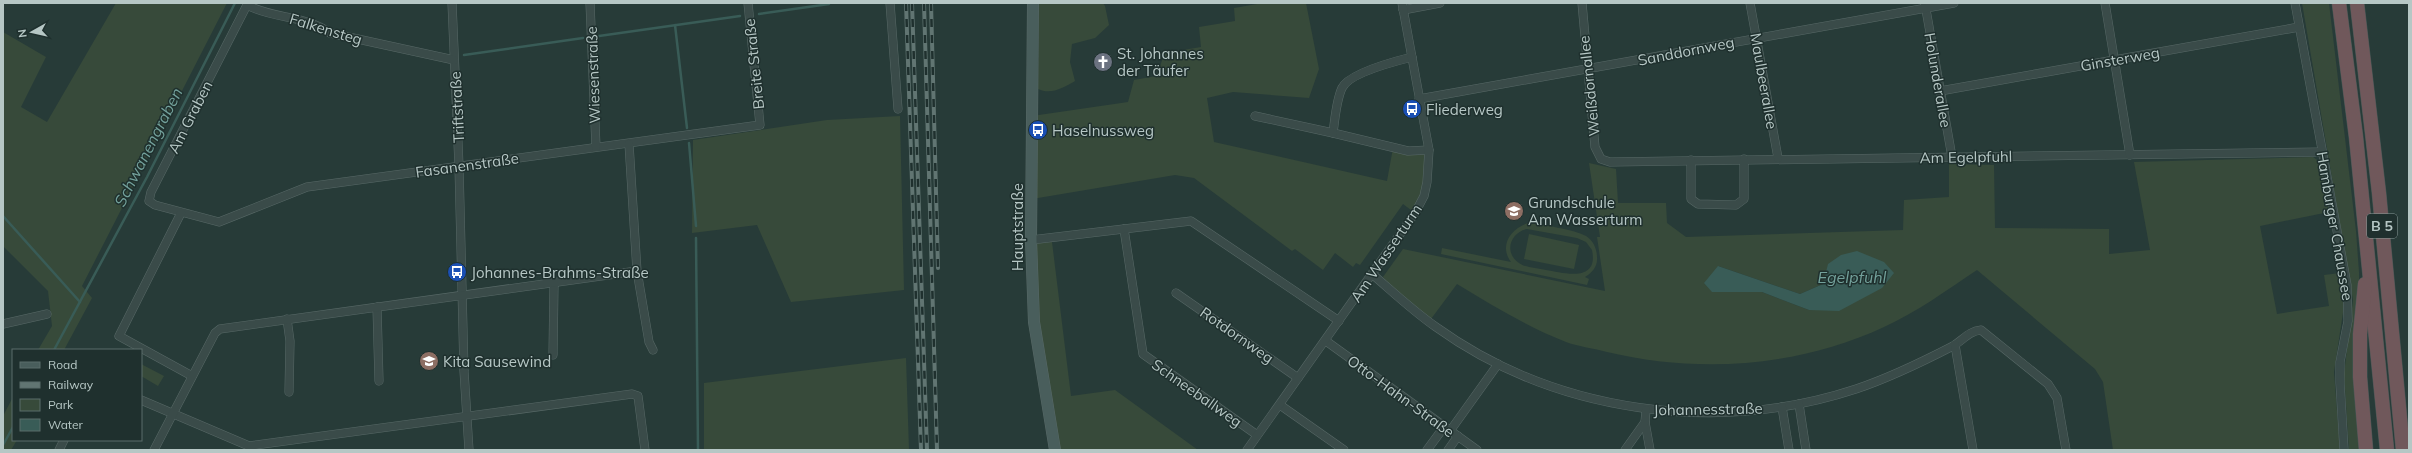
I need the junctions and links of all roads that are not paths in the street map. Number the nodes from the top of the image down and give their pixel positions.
1 (452, 3) edge
2 (590, 3) edge
3 (748, 3) edge
4 (890, 3) edge
5 (1033, 3) edge
6 (1440, 3) edge
7 (1582, 3) edge
8 (1750, 3) edge
9 (1954, 3) edge
10 (2105, 3) edge
11 (2295, 3) edge
12 (2339, 3) edge
13 (2357, 3) edge
14 (247, 4) edge
15 (1403, 6) edge
16 (1925, 6) edge
17 (2299, 27) junction
18 (1757, 38) junction
19 (1412, 56) junction
20 (454, 60) junction
21 (2115, 60) junction
22 (1588, 69) junction
23 (1940, 91) junction
24 (1419, 98) junction
25 (898, 109) dead end
26 (1254, 116) dead end
27 (760, 125) joint
28 (1333, 133) junction
29 (629, 144) junction
30 (596, 147) junction
31 (1429, 150) junction
32 (2322, 152) junction
33 (2130, 155) junction
34 (1952, 157) junction
35 (1778, 158) junction
36 (1744, 159) junction
37 (1691, 160) junction
38 (1610, 162) joint
39 (459, 166) junction
40 (181, 213) junction
41 (1124, 229) junction
42 (1031, 240) junction
43 (2368, 252) junction
44 (637, 271) junction
45 (1372, 274) junction
46 (554, 284) junction
47 (1176, 293) dead end
48 (463, 296) junction
49 (377, 307) junction
50 (47, 314) dead end
51 (287, 319) junction
52 (1339, 321) junction
53 (3, 324) edge
54 (1326, 341) junction
55 (1955, 345) junction
56 (653, 350) dead end
57 (553, 354) dead end
58 (1498, 364) junction
59 (192, 376) junction
60 (1298, 378) junction
61 (379, 382) dead end
62 (289, 392) dead end
63 (142, 400) edge
64 (1799, 404) junction
65 (1280, 405) junction
66 (1782, 407) junction
67 (1646, 410) junction
68 (173, 414) junction
69 (468, 416) junction
70 (1645, 422) junction
71 (1447, 429) junction
72 (1257, 435) junction
73 (1458, 436) junction
74 (64, 441) edge
75 (249, 448) edge
76 (59, 450) edge
77 (154, 450) edge
78 (469, 450) edge
79 (645, 450) edge
80 (1055, 450) edge
81 (1247, 450) edge
82 (1344, 450) edge
83 (1427, 450) edge
84 (1448, 450) edge
85 (1477, 450) edge
86 (1626, 450) edge
87 (1650, 450) edge
88 (1789, 450) edge
89 (1806, 450) edge
90 (1973, 450) edge
91 (2066, 450) edge
92 (2344, 450) edge
93 (2366, 450) edge
94 (2387, 450) edge
95 (2403, 450) edge

1 - 20 street, Triftstraße
2 - 30 street, Wiesenstraße
3 - 27 street, Breite Straße
4 - 25 street
5 - 42 street, Hauptstraße
6 - 15 street
7 - 22 street, Weißdornallee
8 - 18 street, Maulbeerallee
9 - 16 street, Sanddornweg
10 - 21 street
11 - 17 street, Hamburger Chaussee
12 - 43 highway, B 5
13 - 95 highway, B 5
14 - 20 street, Falkensteg
14 - 40 street, Am Graben
15 - 19 street, Am Wasserturm
16 - 18 street, Sanddornweg
16 - 23 street, Holunderallee
17 - 21 street, Ginsterweg
17 - 32 street, Hamburger Chaussee
18 - 22 street, Sanddornweg
18 - 35 street, Maulbeerallee
19 - 24 street, Am Wasserturm
19 - 28 street
20 - 39 street, Triftstraße
21 - 23 street, Ginsterweg
21 - 33 street
22 - 24 street, Sanddornweg
22 - 38 street, Weißdornallee
23 - 34 street, Holunderallee
24 - 31 street, Am Wasserturm
26 - 28 street
27 - 29 street, Fasanenstraße
28 - 31 street
29 - 30 street, Fasanenstraße
29 - 44 street
30 - 39 street, Fasanenstraße
31 - 45 street, Am Wasserturm
32 - 33 street, Am Egelpfuhl
32 - 92 street, Hamburger Chaussee
33 - 34 street, Am Egelpfuhl
34 - 35 street, Am Egelpfuhl
35 - 36 street, Am Egelpfuhl
36 - 37 street, Am Egelpfuhl
36 - 37 street
37 - 38 street, Am Egelpfuhl
39 - 40 street, Fasanenstraße
39 - 48 street, Triftstraße
40 - 59 street
41 - 42 street
41 - 52 street
41 - 72 street, Schneeballweg
42 - 80 street, Hauptstraße
43 - 93 highway
43 - 94 highway, B 5
44 - 46 street
44 - 56 street
45 - 52 street, Am Wasserturm
45 - 58 street, Johannesstraße
46 - 48 street
46 - 57 street
47 - 60 street, Rotdornweg
48 - 49 street
48 - 69 street, Triftstraße
49 - 51 street
49 - 61 street
50 - 53 street
51 - 59 street
51 - 62 street
52 - 54 street, Am Wasserturm
54 - 60 street, Am Wasserturm
54 - 71 street, Otto-Hahn-Straße
55 - 64 street, Johannesstraße
55 - 90 street
55 - 91 street, Johannesstraße
58 - 67 street, Johannesstraße
58 - 71 street
59 - 68 street
60 - 65 street, Am Wasserturm
63 - 68 street
64 - 66 street, Johannesstraße
64 - 89 street
65 - 72 street, Am Wasserturm
65 - 82 street
66 - 67 street, Johannesstraße
66 - 88 street
67 - 70 street
68 - 75 street
68 - 77 street
69 - 75 street
69 - 78 street, Triftstraße
69 - 79 street
70 - 86 street
70 - 87 street
71 - 73 street, Otto-Hahn-Straße
71 - 83 street
72 - 81 street, Am Wasserturm
73 - 84 street
73 - 85 street, Otto-Hahn-Straße
74 - 76 street

